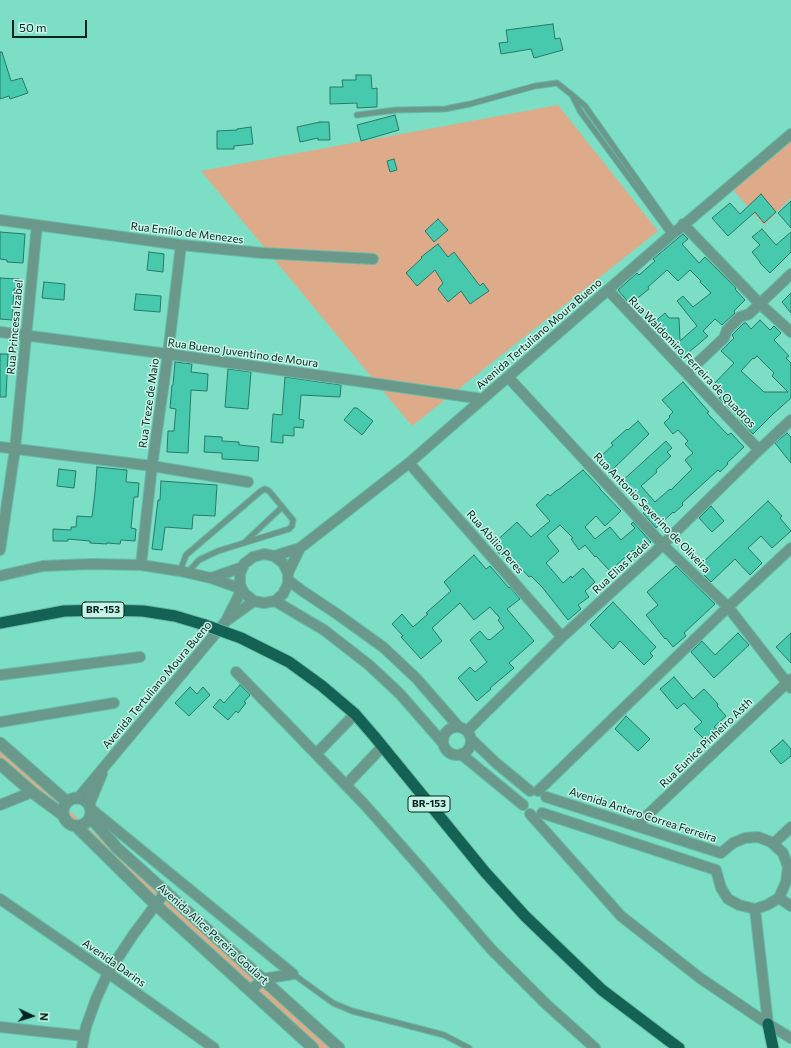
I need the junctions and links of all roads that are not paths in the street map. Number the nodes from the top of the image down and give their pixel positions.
1 (357, 115) dead end
2 (791, 134) edge
3 (0, 220) edge
4 (683, 224) junction
5 (37, 225) junction
6 (673, 233) junction
7 (181, 245) junction
8 (373, 259) dead end
9 (791, 274) edge
10 (608, 290) junction
11 (760, 304) junction
12 (0, 332) edge
13 (791, 332) edge
14 (26, 336) junction
15 (168, 354) junction
16 (687, 373) junction
17 (508, 377) junction
18 (483, 399) junction
19 (791, 420) edge
20 (0, 448) edge
21 (15, 449) junction
22 (759, 450) junction
23 (409, 463) junction
24 (152, 466) junction
25 (248, 482) dead end
26 (282, 508) junction
27 (244, 543) junction
28 (662, 545) junction
29 (300, 548) junction
30 (791, 548) edge
31 (0, 550) edge
32 (274, 556) junction
33 (140, 566) junction
34 (243, 567) junction
35 (183, 572) junction
36 (0, 576) edge
37 (288, 576) junction
38 (210, 578) junction
39 (242, 589) junction
40 (254, 601) junction
41 (275, 601) junction
42 (728, 607) junction
43 (226, 621) junction
44 (0, 623) edge
45 (562, 637) junction
46 (140, 657) dead end
47 (236, 672) dead end
48 (0, 675) edge
49 (789, 683) edge
50 (114, 703) dead end
51 (355, 714) junction
52 (0, 722) edge
53 (466, 732) junction
54 (442, 742) junction
55 (0, 743) edge
56 (382, 747) junction
57 (316, 754) junction
58 (461, 754) junction
59 (0, 764) edge
60 (106, 765) junction
61 (346, 785) junction
62 (32, 792) junction
63 (538, 793) junction
64 (79, 797) junction
65 (67, 802) junction
66 (0, 805) edge
67 (522, 805) junction
68 (90, 810) junction
69 (542, 813) junction
70 (530, 814) junction
71 (63, 815) junction
72 (637, 825) junction
73 (76, 826) junction
74 (791, 827) edge
75 (773, 844) junction
76 (721, 853) junction
77 (788, 853) edge
78 (716, 870) junction
79 (789, 884) edge
80 (166, 892) junction
81 (779, 898) junction
82 (0, 899) edge
83 (156, 905) junction
84 (791, 906) edge
85 (755, 909) junction
86 (108, 973) junction
87 (293, 974) junction
88 (263, 979) junction
89 (250, 991) junction
90 (768, 1024) junction
91 (0, 1027) edge
92 (84, 1036) junction
93 (791, 1038) edge
94 (82, 1048) edge
95 (214, 1048) edge
96 (313, 1048) edge
97 (339, 1048) edge
98 (469, 1048) edge
99 (596, 1048) edge
100 (679, 1048) edge
101 (773, 1048) edge

1 - 6 lane
2 - 4 street, Avenida Tertuliano Moura Bueno
3 - 5 street, Rua Emílio de Menezes
4 - 6 street, Avenida Tertuliano Moura Bueno
4 - 11 street
5 - 7 street, Rua Emílio de Menezes
5 - 14 street, Rua Princesa Izabel
6 - 10 street, Avenida Tertuliano Moura Bueno
7 - 8 street, Rua Emílio de Menezes
7 - 15 street, Rua Treze de Maio
9 - 11 street
10 - 16 street, Rua Waldomiro Ferreira de Quadros
10 - 17 street, Avenida Tertuliano Moura Bueno
11 - 13 street
11 - 16 street
12 - 14 street, Rua Bueno Juventino de Moura
14 - 15 street, Rua Bueno Juventino de Moura
14 - 21 street, Rua Princesa Izabel
15 - 18 street, Rua Bueno Juventino de Moura
15 - 24 street, Rua Treze de Maio
16 - 22 street, Rua Waldomiro Ferreira de Quadros
17 - 18 street, Avenida Tertuliano Moura Bueno
17 - 28 street, Rua Antonio Severino de Oliveira
18 - 23 street, Avenida Tertuliano Moura Bueno
19 - 22 street, Rua Elias Fadel
20 - 21 street
21 - 24 street
21 - 31 street, Rua Princesa Izabel
22 - 28 street, Rua Elias Fadel
23 - 29 street, Avenida Tertuliano Moura Bueno
23 - 45 street, Rua Abilio Peres
24 - 25 street
24 - 33 street, Rua Treze de Maio
26 - 27 lane
26 - 27 lane
26 - 35 lane
27 - 35 lane
28 - 42 street, Rua Antonio Severino de Oliveira
28 - 45 street, Rua Elias Fadel
29 - 32 street, Avenida Tertuliano Moura Bueno
29 - 37 street, Avenida Tertuliano Moura Bueno
30 - 42 street
32 - 34 street
32 - 37 street
33 - 35 street
33 - 36 street
34 - 38 street
34 - 39 street
35 - 38 street
37 - 41 street
37 - 53 street
38 - 39 street
39 - 40 street
39 - 43 street, Avenida Tertuliano Moura Bueno
40 - 41 street
40 - 43 street, Avenida Tertuliano Moura Bueno
41 - 54 street
42 - 49 street, Rua Antonio Severino de Oliveira
42 - 63 street
43 - 60 street, Avenida Tertuliano Moura Bueno
44 - 51 highway, BR-153, bridge
45 - 53 street, Rua Elias Fadel
46 - 48 street
47 - 57 street
49 - 72 street, Rua Eunice Pinheiro Asth
50 - 52 street
51 - 56 highway, BR-153
51 - 57 street
53 - 54 street
53 - 58 street
53 - 63 street
54 - 58 street
55 - 65 street
56 - 61 street
56 - 100 highway, BR-153
57 - 61 street
58 - 67 street
59 - 62 street
60 - 64 street, Avenida Tertuliano Moura Bueno
60 - 68 street, Avenida Tertuliano Moura Bueno
61 - 99 street
62 - 66 street
62 - 71 street
63 - 67 street
63 - 69 street
63 - 72 street, Avenida Antero Correa Ferreira
64 - 65 street
64 - 68 street
65 - 71 street
67 - 70 street
68 - 73 street
68 - 80 street, Avenida Alice Pereira Goulart
68 - 87 street
69 - 70 street
69 - 78 street
70 - 90 street
71 - 73 street
72 - 76 street, Avenida Antero Correa Ferreira
73 - 83 street, Avenida Alice Pereira Goulart
74 - 75 street
75 - 76 street, Avenida Antero Correa Ferreira
75 - 77 street, Avenida Antero Correa Ferreira
76 - 78 street
77 - 79 street, Avenida Antero Correa Ferreira
78 - 85 street
79 - 81 street
80 - 83 street
80 - 88 street, Avenida Alice Pereira Goulart
81 - 84 street
81 - 85 street
82 - 86 street, Avenida Darins
83 - 86 street
83 - 89 street, Avenida Alice Pereira Goulart
85 - 90 street
86 - 92 street
86 - 95 street, Avenida Darins
87 - 88 street
87 - 98 lane
88 - 89 street
88 - 97 street, Avenida Alice Pereira Goulart
89 - 96 street, Avenida Alice Pereira Goulart
90 - 93 street
90 - 101 highway
91 - 92 street
92 - 94 street

